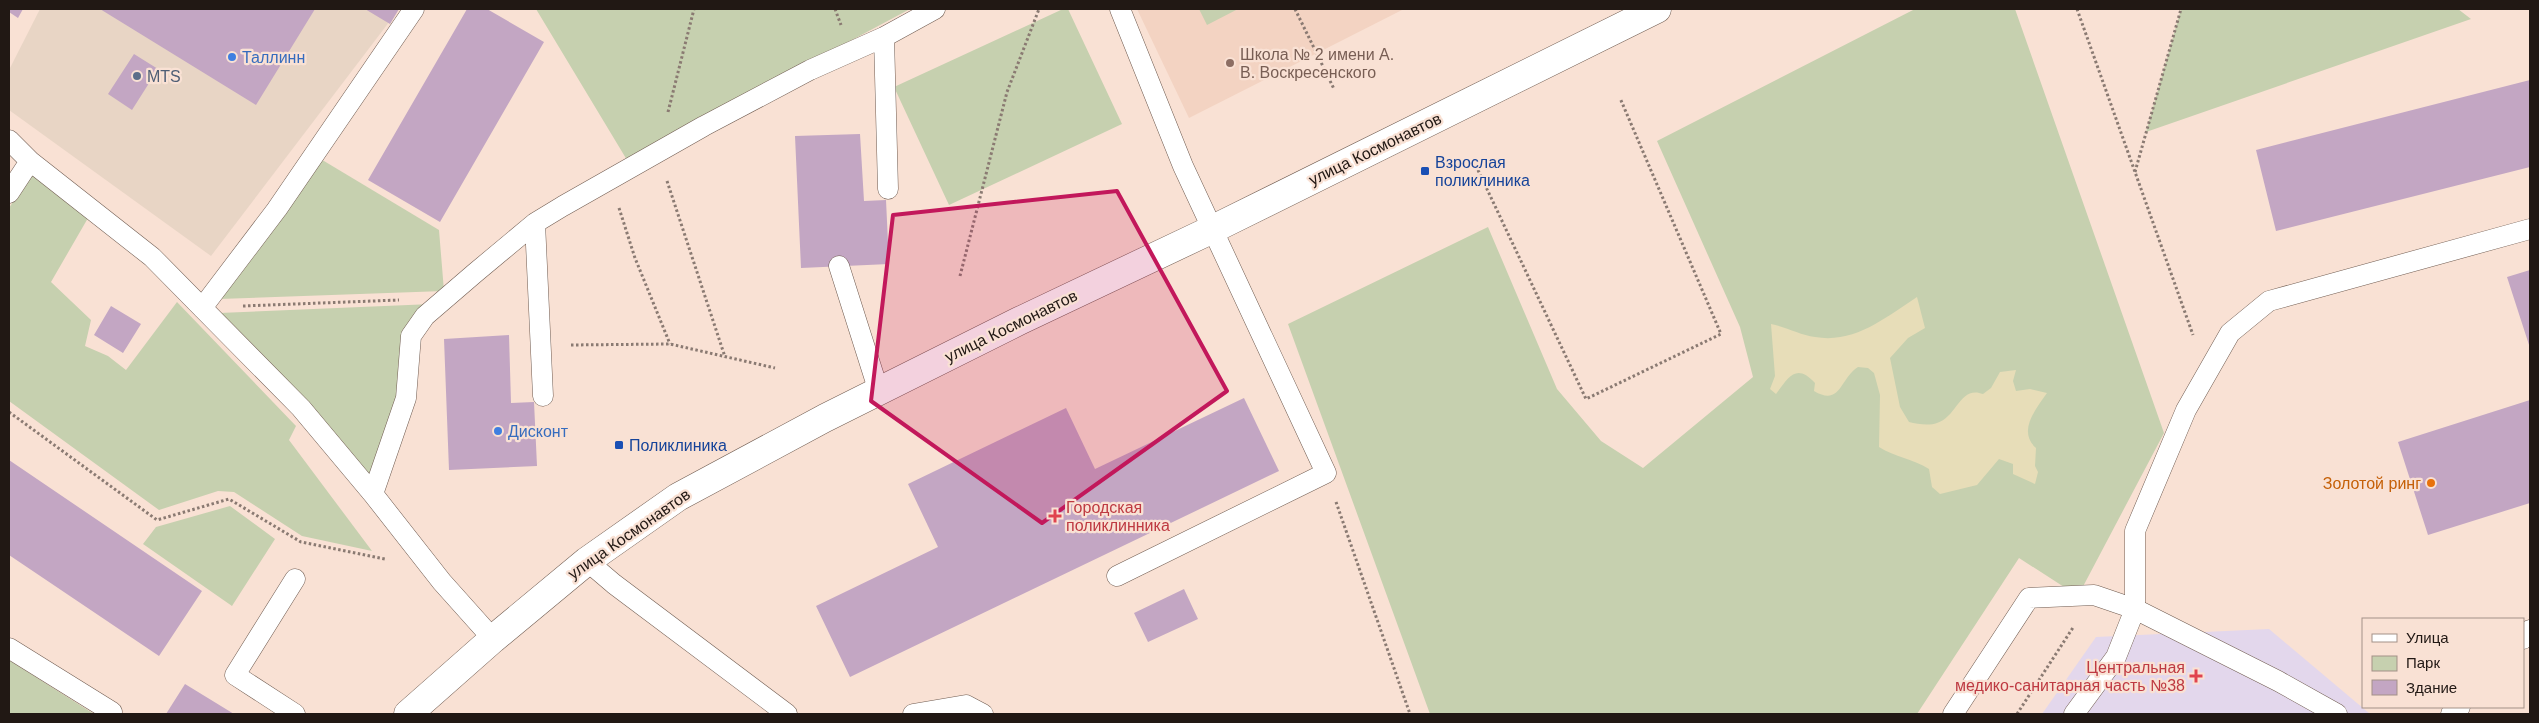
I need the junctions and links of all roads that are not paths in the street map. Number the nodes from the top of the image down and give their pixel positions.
1 (414, 9) edge
2 (934, 9) edge
3 (1120, 9) edge
4 (1657, 9) edge
5 (884, 37) junction
6 (9, 140) edge
7 (30, 161) junction
8 (888, 189) dead end
9 (9, 193) edge
10 (535, 223) junction
11 (1213, 229) junction
12 (2530, 229) edge
13 (839, 266) dead end
14 (202, 308) junction
15 (879, 392) junction
16 (543, 396) dead end
17 (373, 494) junction
18 (587, 561) junction
19 (1117, 576) dead end
20 (295, 579) dead end
21 (2135, 609) junction
22 (492, 639) junction
23 (9, 648) edge
24 (112, 712) dead end
25 (295, 714) edge
26 (408, 714) edge
27 (787, 714) edge
28 (913, 714) edge
29 (983, 714) edge
30 (1953, 714) edge
31 (2074, 714) edge
32 (2336, 714) edge

1 - 14 lane
2 - 5 lane
3 - 11 lane
4 - 11 street, улица Космонавтов
5 - 8 lane
5 - 10 lane
6 - 7 lane
7 - 9 lane
7 - 14 lane
10 - 16 lane
10 - 17 lane
11 - 15 street, улица Космонавтов
11 - 19 lane
12 - 21 lane
13 - 15 lane
14 - 17 lane
15 - 18 street, улица Космонавтов
17 - 22 lane
18 - 22 street, улица Космонавтов
18 - 27 lane
20 - 25 lane
21 - 30 lane
21 - 31 lane
21 - 32 lane
22 - 26 street, улица Космонавтов
23 - 24 lane
28 - 29 lane

